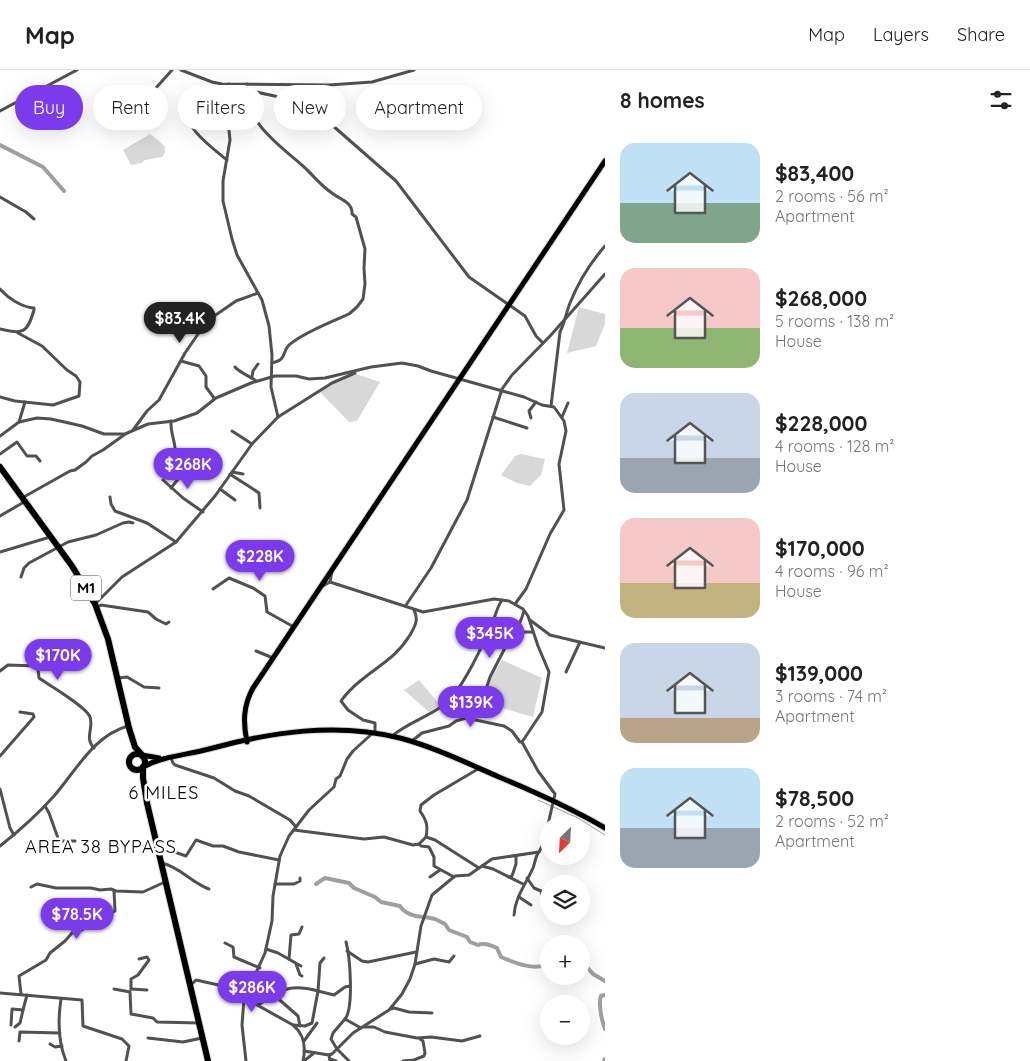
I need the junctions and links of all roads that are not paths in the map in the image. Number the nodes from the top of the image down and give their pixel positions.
1 (77, 70) edge
2 (172, 70) edge
3 (181, 70) edge
4 (414, 70) edge
5 (229, 84) junction
6 (159, 85) edge
7 (238, 85) edge
8 (264, 86) edge
9 (264, 94) edge
10 (0, 111) edge
11 (194, 130) edge
12 (264, 130) edge
13 (227, 160) junction
14 (605, 161) edge
15 (0, 197) edge
16 (34, 219) dead end
17 (605, 246) edge
18 (605, 274) edge
19 (0, 289) edge
20 (258, 293) junction
21 (510, 305) junction
22 (566, 318) junction
23 (0, 329) edge
24 (18, 333) junction
25 (543, 343) junction
26 (181, 361) junction
27 (272, 363) junction
28 (258, 364) dead end
29 (235, 367) dead end
30 (357, 371) junction
31 (252, 378) junction
32 (271, 378) junction
33 (460, 379) junction
34 (256, 381) junction
35 (501, 391) junction
36 (0, 397) edge
37 (214, 398) junction
38 (26, 402) junction
39 (536, 402) junction
40 (568, 402) dead end
41 (551, 406) junction
42 (494, 416) junction
43 (278, 417) junction
44 (561, 417) junction
45 (531, 418) dead end
46 (171, 421) junction
47 (19, 422) junction
48 (527, 428) dead end
49 (132, 431) junction
50 (232, 431) dead end
51 (125, 434) junction
52 (0, 436) edge
53 (252, 444) junction
54 (0, 454) edge
55 (40, 461) dead end
56 (0, 467) edge
57 (231, 473) junction
58 (243, 474) dead end
59 (164, 480) dead end
60 (171, 488) junction
61 (220, 489) junction
62 (110, 496) dead end
63 (23, 500) junction
64 (236, 500) dead end
65 (260, 508) dead end
66 (203, 512) junction
67 (0, 516) edge
68 (132, 523) dead end
69 (50, 537) junction
70 (176, 542) junction
71 (58, 547) junction
72 (0, 552) edge
73 (333, 569) junction
74 (21, 577) dead end
75 (330, 582) junction
76 (321, 587) junction
77 (213, 589) dead end
78 (503, 600) junction
79 (515, 604) junction
80 (406, 605) junction
81 (95, 606) junction
82 (414, 609) junction
83 (524, 610) junction
84 (529, 619) junction
85 (169, 622) dead end
86 (294, 627) junction
87 (517, 632) junction
88 (533, 632) junction
89 (580, 642) junction
90 (605, 648) edge
91 (256, 651) dead end
92 (273, 659) junction
93 (0, 671) edge
94 (566, 672) dead end
95 (118, 678) junction
96 (160, 688) dead end
97 (20, 712) dead end
98 (470, 718) junction
99 (129, 727) junction
100 (309, 731) junction
101 (246, 733) junction
102 (373, 733) junction
103 (392, 736) junction
104 (257, 738) junction
105 (248, 741) junction
106 (234, 742) junction
107 (411, 742) junction
108 (522, 742) junction
109 (94, 748) junction
110 (210, 749) junction
111 (142, 755) junction
112 (0, 756) edge
113 (130, 758) junction
114 (169, 758) junction
115 (143, 767) junction
116 (132, 768) junction
117 (479, 768) junction
118 (0, 789) edge
119 (147, 803) junction
120 (552, 804) junction
121 (44, 806) junction
122 (605, 828) edge
123 (295, 829) junction
124 (14, 835) junction
125 (426, 837) junction
126 (75, 841) dead end
127 (418, 844) junction
128 (0, 846) edge
129 (158, 851) junction
130 (538, 852) junction
131 (516, 856) junction
132 (279, 860) junction
133 (161, 863) junction
134 (480, 867) junction
135 (440, 870) junction
136 (430, 877) dead end
137 (454, 877) junction
138 (300, 878) dead end
139 (509, 878) junction
140 (527, 878) junction
141 (165, 882) junction
142 (275, 884) junction
143 (523, 884) junction
144 (31, 887) dead end
145 (209, 889) dead end
146 (114, 891) junction
147 (540, 891) edge
148 (519, 897) junction
149 (531, 905) dead end
150 (514, 915) dead end
151 (302, 927) dead end
152 (346, 942) dead end
153 (225, 944) dead end
154 (266, 949) junction
155 (348, 952) junction
156 (416, 952) junction
157 (454, 956) dead end
158 (324, 958) dead end
159 (139, 959) dead end
160 (289, 960) junction
161 (296, 964) junction
162 (415, 964) junction
163 (301, 966) dead end
164 (260, 968) junction
165 (302, 976) dead end
166 (190, 986) junction
167 (350, 986) junction
168 (114, 989) dead end
169 (130, 990) junction
170 (147, 990) dead end
171 (318, 992) junction
172 (0, 993) edge
173 (21, 994) junction
174 (27, 995) junction
175 (274, 995) junction
176 (61, 998) junction
177 (244, 998) junction
178 (257, 1006) junction
179 (23, 1010) junction
180 (389, 1010) junction
181 (432, 1013) dead end
182 (345, 1019) junction
183 (199, 1023) junction
184 (317, 1023) dead end
185 (11, 1025) dead end
186 (293, 1025) junction
187 (300, 1026) junction
188 (15, 1027) dead end
189 (362, 1028) junction
190 (60, 1033) junction
191 (480, 1036) dead end
192 (202, 1037) junction
193 (148, 1038) dead end
194 (417, 1038) junction
195 (20, 1041) dead end
196 (304, 1042) junction
197 (50, 1044) dead end
198 (62, 1047) junction
199 (337, 1049) junction
200 (304, 1051) junction
201 (314, 1053) junction
202 (330, 1058) edge
203 (66, 1061) edge
204 (126, 1061) edge
205 (208, 1061) edge
206 (246, 1061) edge
207 (303, 1061) edge
208 (336, 1061) edge
209 (349, 1061) edge
210 (403, 1061) edge

1 - 10 street
2 - 6 street
3 - 5 street
4 - 8 street
5 - 7 street
5 - 13 street
9 - 21 street
11 - 13 street
12 - 27 street
13 - 20 street
14 - 21 main road
15 - 16 street
17 - 22 street
18 - 22 street
19 - 24 street
20 - 26 street
20 - 27 street
21 - 25 street
21 - 33 main road
22 - 25 street
22 - 41 street
23 - 24 street
24 - 38 street
25 - 35 street
26 - 37 street
26 - 49 street
27 - 32 street
28 - 31 street
29 - 31 street
30 - 32 street
30 - 33 street
30 - 43 street
31 - 34 street
32 - 34 street
32 - 43 street
33 - 35 street
33 - 73 main road
34 - 37 street
35 - 39 street
35 - 42 street
36 - 38 street
37 - 46 street
38 - 47 street
39 - 41 street
39 - 45 street
40 - 44 street
41 - 44 street
42 - 48 street
42 - 80 street
43 - 53 street
44 - 79 street
46 - 49 street
46 - 60 street
47 - 51 street
47 - 52 street
49 - 51 street
50 - 53 street
51 - 63 street
53 - 57 street
54 - 55 street
56 - 63 highway, M1
57 - 58 street
57 - 61 street
57 - 65 street
59 - 60 street
60 - 66 street
61 - 64 street
61 - 66 street
62 - 70 street
63 - 67 street
63 - 69 highway, M1
66 - 70 street
68 - 71 street
69 - 71 highway, M1
69 - 72 street
70 - 81 street
71 - 74 street
71 - 81 highway, M1
73 - 75 street
73 - 76 main road
75 - 76 street
75 - 80 street
76 - 86 main road
77 - 86 street
78 - 79 street
78 - 82 street
78 - 103 street
79 - 83 street
80 - 82 street
81 - 85 street
81 - 95 highway, M1
82 - 102 street
83 - 84 street
83 - 87 street
84 - 88 street
84 - 89 street
86 - 92 main road
87 - 88 street
87 - 98 street
88 - 108 street
89 - 90 street
89 - 94 street
91 - 92 street
92 - 101 main road
93 - 109 street
95 - 96 street
95 - 99 highway, M1
97 - 112 street
98 - 107 street
98 - 108 street
99 - 109 street
99 - 111 highway, M1
99 - 113 highway, M1
100 - 102 main road
100 - 104 main road
100 - 105 main road
101 - 104 main road
101 - 105 main road
101 - 106 main road
102 - 103 main road
102 - 123 street
103 - 107 main road
104 - 105 main road
105 - 106 main road
105 - 110 main road
106 - 110 main road
107 - 117 main road
108 - 120 street
109 - 121 street
110 - 114 main road
111 - 113 highway
111 - 114 main road
111 - 115 highway, M1
113 - 116 highway, M1
114 - 115 main road
114 - 123 street
115 - 116 highway
115 - 119 highway, M1
116 - 119 highway, M1
117 - 120 main road
117 - 125 street
118 - 124 street
119 - 129 highway, M1
120 - 122 main road
120 - 130 street
121 - 124 street
121 - 126 street
123 - 127 street
123 - 132 street
124 - 128 street
125 - 127 street
125 - 134 street
127 - 135 street
129 - 132 street
129 - 133 highway, M1
130 - 131 street
130 - 140 street
131 - 134 street
131 - 139 street
132 - 142 street
133 - 141 highway, M1
133 - 145 street
134 - 137 street
134 - 139 street
135 - 136 street
135 - 137 street
137 - 156 street
138 - 142 street
139 - 143 street
140 - 143 street
140 - 147 street
141 - 146 street
141 - 166 highway, M1
142 - 154 street
143 - 148 street
144 - 146 street
146 - 173 street
148 - 149 street
148 - 150 street
151 - 160 street
152 - 155 street
153 - 164 street
154 - 160 street
154 - 164 street
155 - 156 street
155 - 167 street
156 - 162 street
157 - 162 street
158 - 171 street
159 - 169 street
160 - 161 street
161 - 163 street
161 - 165 street
162 - 180 street
164 - 177 street
166 - 177 street
166 - 183 highway, M1
167 - 171 street
167 - 182 street
168 - 169 street
169 - 170 street
169 - 183 street
171 - 175 street
171 - 187 street
172 - 173 street
173 - 174 street
174 - 176 street
174 - 179 street
175 - 178 street
175 - 187 street
176 - 190 street
176 - 204 street
177 - 178 street
177 - 206 street
178 - 186 street
179 - 185 street
179 - 188 street
180 - 181 street
180 - 189 street
182 - 189 street
182 - 199 street
183 - 192 highway, M1
184 - 196 street
186 - 187 street
186 - 196 street
189 - 194 street
189 - 199 street
190 - 195 street
190 - 198 street
191 - 194 street
192 - 193 street
192 - 205 highway, M1
194 - 210 street
196 - 200 street
197 - 198 street
198 - 203 street
199 - 202 street
199 - 209 street
200 - 201 street
200 - 207 street
201 - 202 street
201 - 207 street
202 - 208 street

